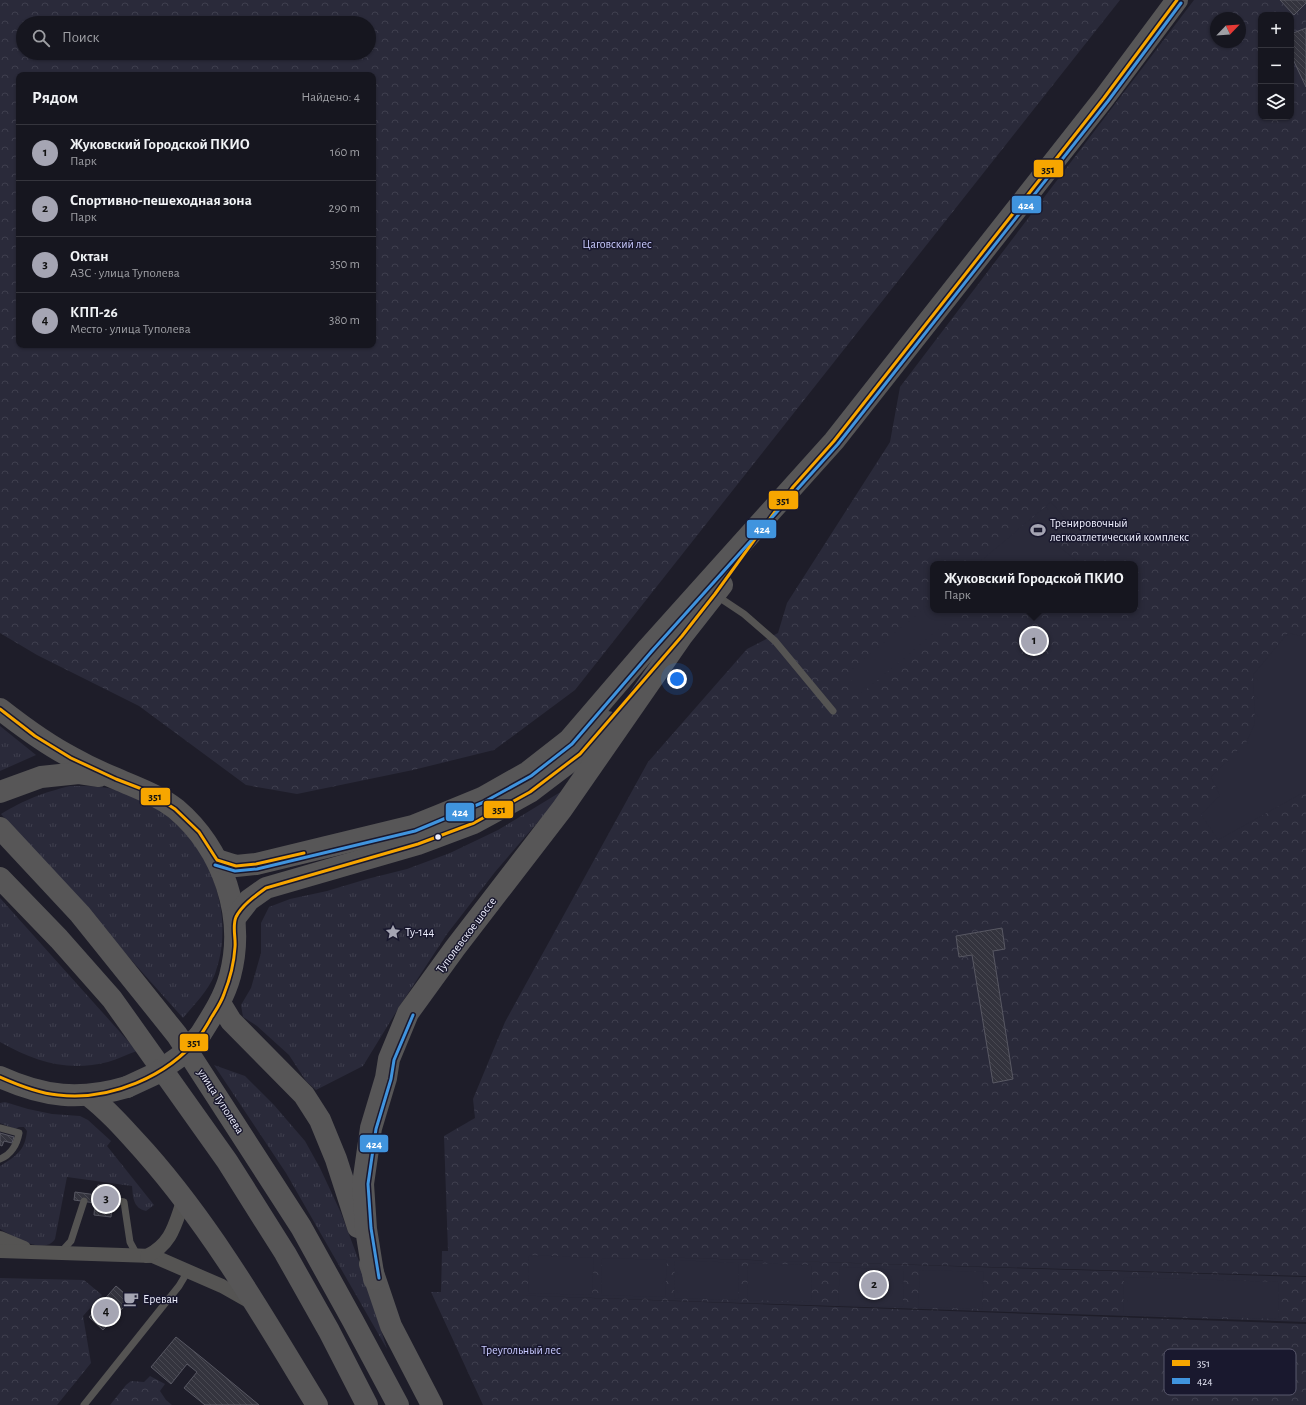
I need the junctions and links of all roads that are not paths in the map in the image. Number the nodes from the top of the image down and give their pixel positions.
1 (1177, 0) edge
2 (794, 487) junction
3 (716, 594) junction
4 (682, 636) junction
5 (0, 709) edge
6 (833, 711) dead end
7 (116, 779) junction
8 (2, 790) edge
9 (0, 828) edge
10 (217, 860) junction
11 (0, 878) edge
12 (235, 918) junction
13 (220, 1003) junction
14 (0, 1078) edge
15 (88, 1095) junction
16 (0, 1128) edge
17 (0, 1159) edge
18 (184, 1199) junction
19 (114, 1200) dead end
20 (84, 1201) dead end
21 (0, 1238) edge
22 (0, 1251) edge
23 (61, 1252) junction
24 (40, 1253) junction
25 (142, 1255) junction
26 (188, 1271) junction
27 (374, 1278) junction
28 (256, 1305) junction
29 (84, 1405) edge
30 (317, 1405) edge
31 (367, 1405) edge
32 (398, 1405) edge
33 (432, 1405) edge

1 - 2 main road, Туполевское шоссе
2 - 3 main road, Туполевское шоссе
2 - 10 main road, Туполевское шоссе
3 - 4 main road, Туполевское шоссе
3 - 6 lane
4 - 12 main road, Туполевское шоссе
4 - 27 main road, Туполевское шоссе
5 - 7 main road
7 - 8 main road
7 - 10 main road
9 - 32 main road, улица Туполева
10 - 12 main road
11 - 31 main road
12 - 13 main road
13 - 15 main road, bridge
13 - 27 main road
14 - 15 main road
15 - 18 main road
16 - 17 lane
18 - 25 street
18 - 28 main road
19 - 25 lane
20 - 23 lane
21 - 24 street
22 - 24 street
23 - 24 street
23 - 25 street
25 - 26 street
26 - 28 street
26 - 29 lane
27 - 33 main road
28 - 30 main road

